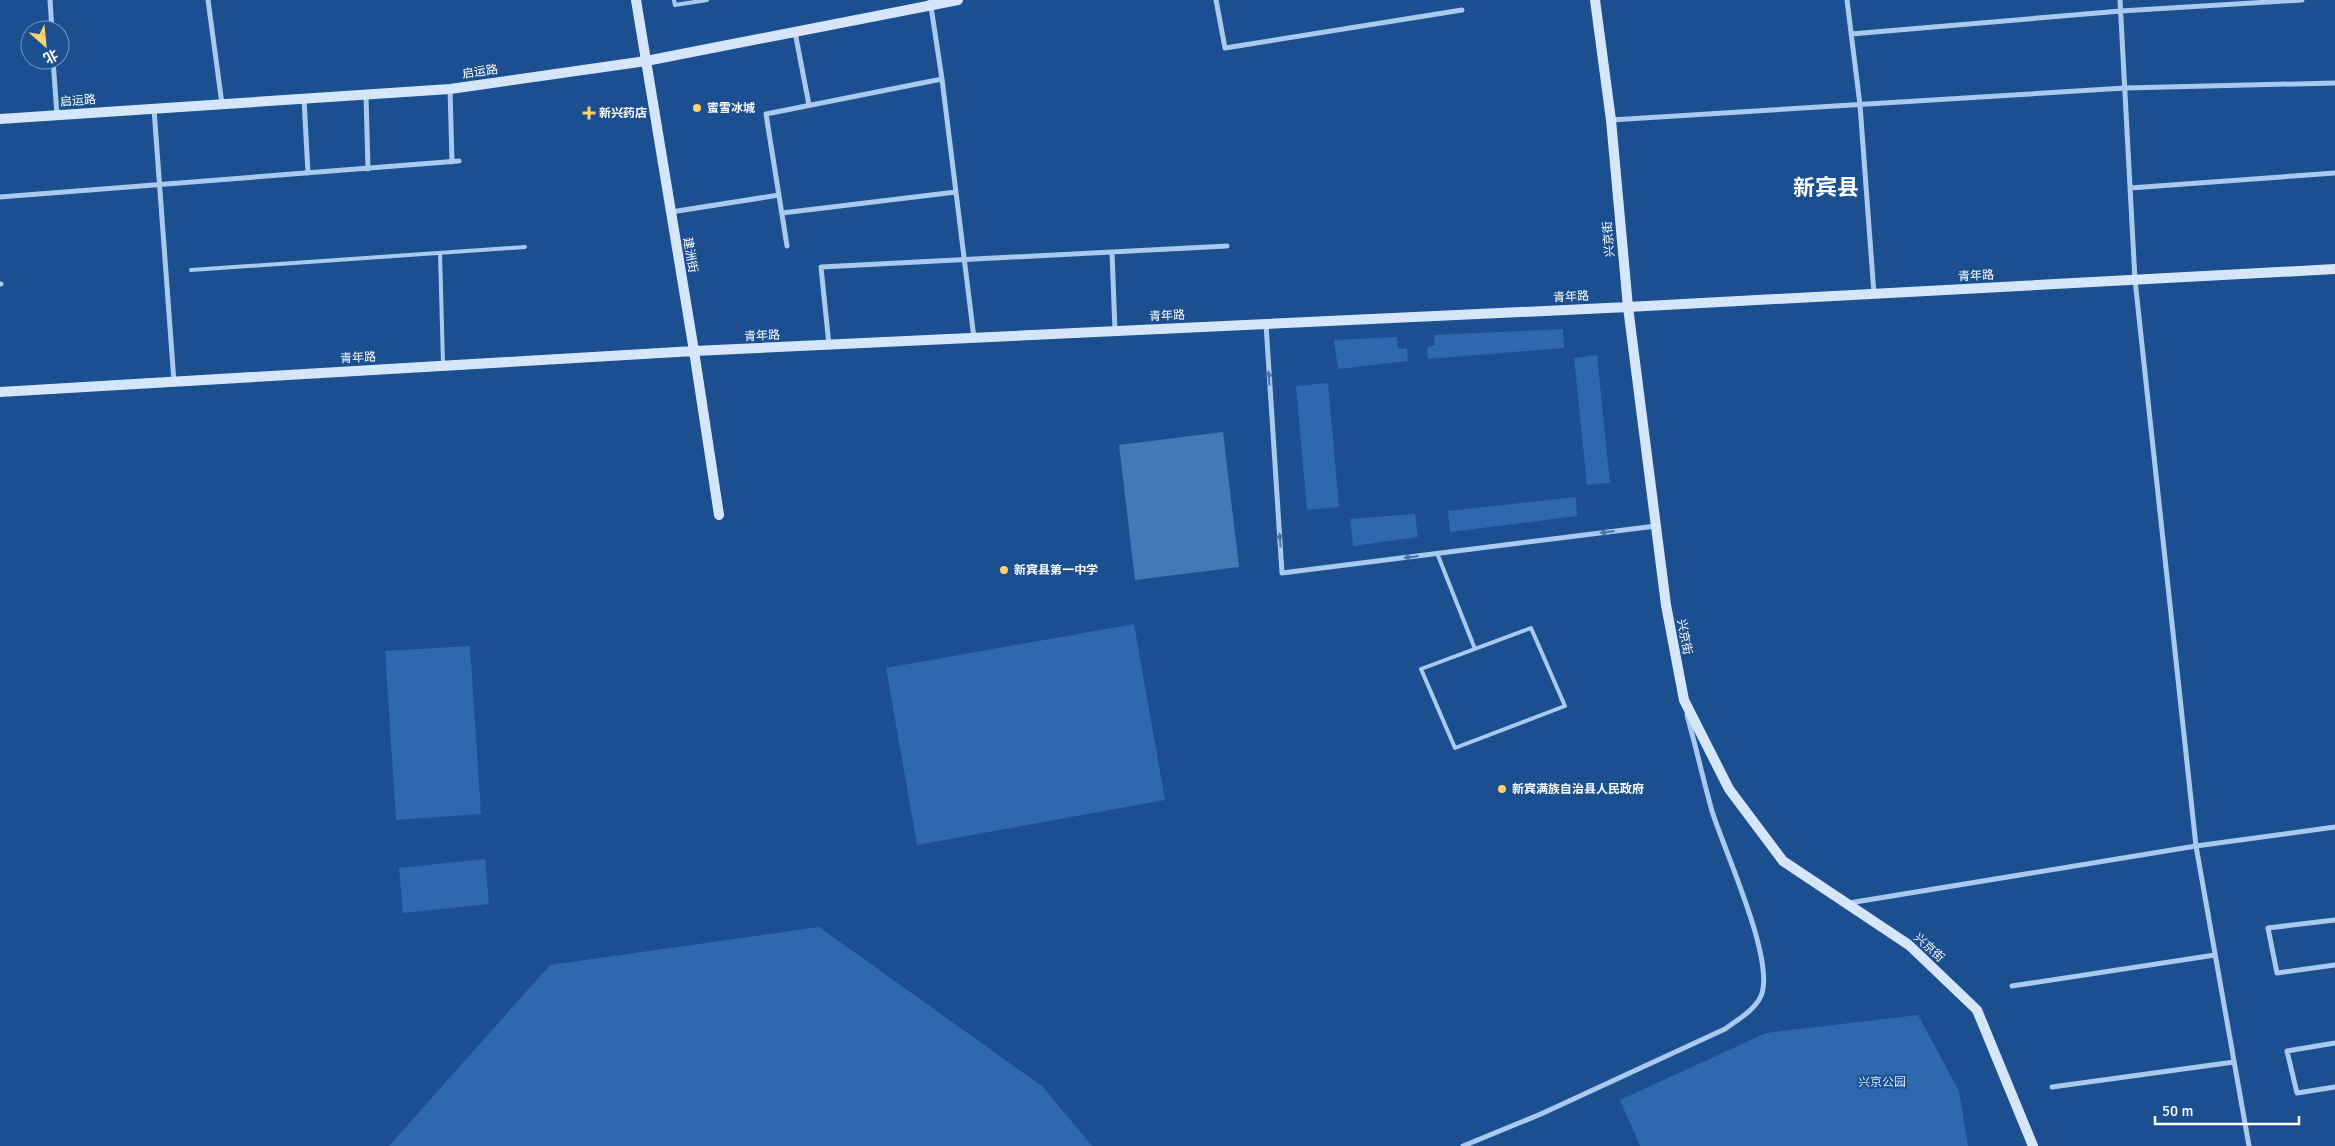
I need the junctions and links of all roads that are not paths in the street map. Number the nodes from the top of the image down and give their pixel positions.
1 (50, 0) edge
2 (208, 0) edge
3 (636, 0) edge
4 (674, 0) edge
5 (707, 0) edge
6 (958, 0) edge
7 (1216, 0) edge
8 (1595, 0) edge
9 (1847, 0) edge
10 (2120, 0) edge
11 (2302, 0) edge
12 (931, 2) edge
13 (1462, 10) dead end
14 (2121, 11) junction
15 (51, 20) edge
16 (795, 31) junction
17 (1851, 34) junction
18 (646, 61) junction
19 (54, 70) edge
20 (942, 79) junction
21 (2335, 83) edge
22 (2125, 88) junction
23 (450, 89) junction
24 (366, 95) junction
25 (304, 99) junction
26 (222, 104) junction
27 (1860, 104) junction
28 (809, 105) junction
29 (154, 109) junction
30 (57, 115) junction
31 (0, 119) edge
32 (1611, 120) junction
33 (459, 161) dead end
34 (452, 162) junction
35 (368, 168) junction
36 (308, 173) junction
37 (2335, 173) edge
38 (160, 186) junction
39 (2130, 188) junction
40 (956, 192) junction
41 (779, 195) junction
42 (0, 197) edge
43 (670, 212) junction
44 (782, 213) junction
45 (787, 246) dead end
46 (1227, 246) dead end
47 (525, 247) dead end
48 (1112, 252) junction
49 (440, 253) junction
50 (964, 260) junction
51 (2335, 269) edge
52 (191, 270) dead end
53 (2135, 280) junction
54 (1874, 294) junction
55 (1628, 307) junction
56 (1266, 324) junction
57 (1115, 331) junction
58 (974, 338) junction
59 (829, 345) junction
60 (694, 351) junction
61 (443, 366) junction
62 (174, 382) junction
63 (0, 392) edge
64 (718, 515) dead end
65 (1656, 526) junction
66 (1437, 553) junction
67 (1475, 649) junction
68 (1684, 700) junction
69 (2335, 827) edge
70 (2196, 846) junction
71 (1846, 904) junction
72 (2335, 920) edge
73 (2215, 955) junction
74 (2335, 965) edge
75 (2012, 986) dead end
76 (2335, 1043) edge
77 (2234, 1062) junction
78 (2335, 1087) edge
79 (2052, 1088) dead end
80 (1463, 1146) edge
81 (2034, 1146) edge
82 (2249, 1146) edge

1 - 15 street
2 - 26 street
3 - 18 street, 建洲街
4 - 5 lane
6 - 12 street, 启运路
7 - 13 street
8 - 32 street, 兴京街
9 - 17 street
10 - 14 street
11 - 14 street
12 - 16 street, 启运路
12 - 20 street
14 - 17 street
14 - 22 street
16 - 18 street, 启运路
16 - 28 street
17 - 27 street
18 - 23 street, 启运路
18 - 43 street, 建洲街
19 - 30 street
20 - 28 street
20 - 40 street
21 - 22 street
22 - 27 street
22 - 39 street
23 - 24 street, 启运路
23 - 34 street
24 - 25 street, 启运路
24 - 35 street
25 - 26 street, 启运路
25 - 36 street
26 - 29 street, 启运路
27 - 32 street
27 - 54 street
28 - 41 street
29 - 30 street, 启运路
29 - 38 street
30 - 31 street, 启运路
32 - 55 street, 兴京街
33 - 34 street
34 - 35 street
35 - 36 street
36 - 38 street
37 - 39 street
38 - 42 street
38 - 62 street
39 - 53 street
40 - 44 street
40 - 50 street
41 - 43 street
41 - 44 street
43 - 60 street, 建洲街
44 - 45 street
46 - 48 street
47 - 49 lane
48 - 50 street
48 - 57 street
49 - 52 lane
49 - 61 lane
50 - 58 street
50 - 59 street
51 - 53 street, 青年路
53 - 54 street, 青年路
53 - 70 street
54 - 55 street, 青年路
55 - 56 street, 青年路
55 - 65 street, 兴京街
56 - 57 street, 青年路
66 -> 56 street
57 - 58 street, 青年路
58 - 59 street, 青年路
59 - 60 street, 青年路
60 - 61 street, 青年路
60 - 64 street, 建洲街
61 - 62 street, 青年路
62 - 63 street, 青年路
65 -> 66 street
65 - 68 street, 兴京街
66 - 67 lane
67 - 67 lane
68 - 71 street, 兴京街
68 - 80 street
69 - 70 street
70 - 71 street
70 - 73 street
71 - 81 street, 兴京街
72 - 74 street
73 - 75 street
73 - 77 street
76 - 78 street
77 - 79 street
77 - 82 street

